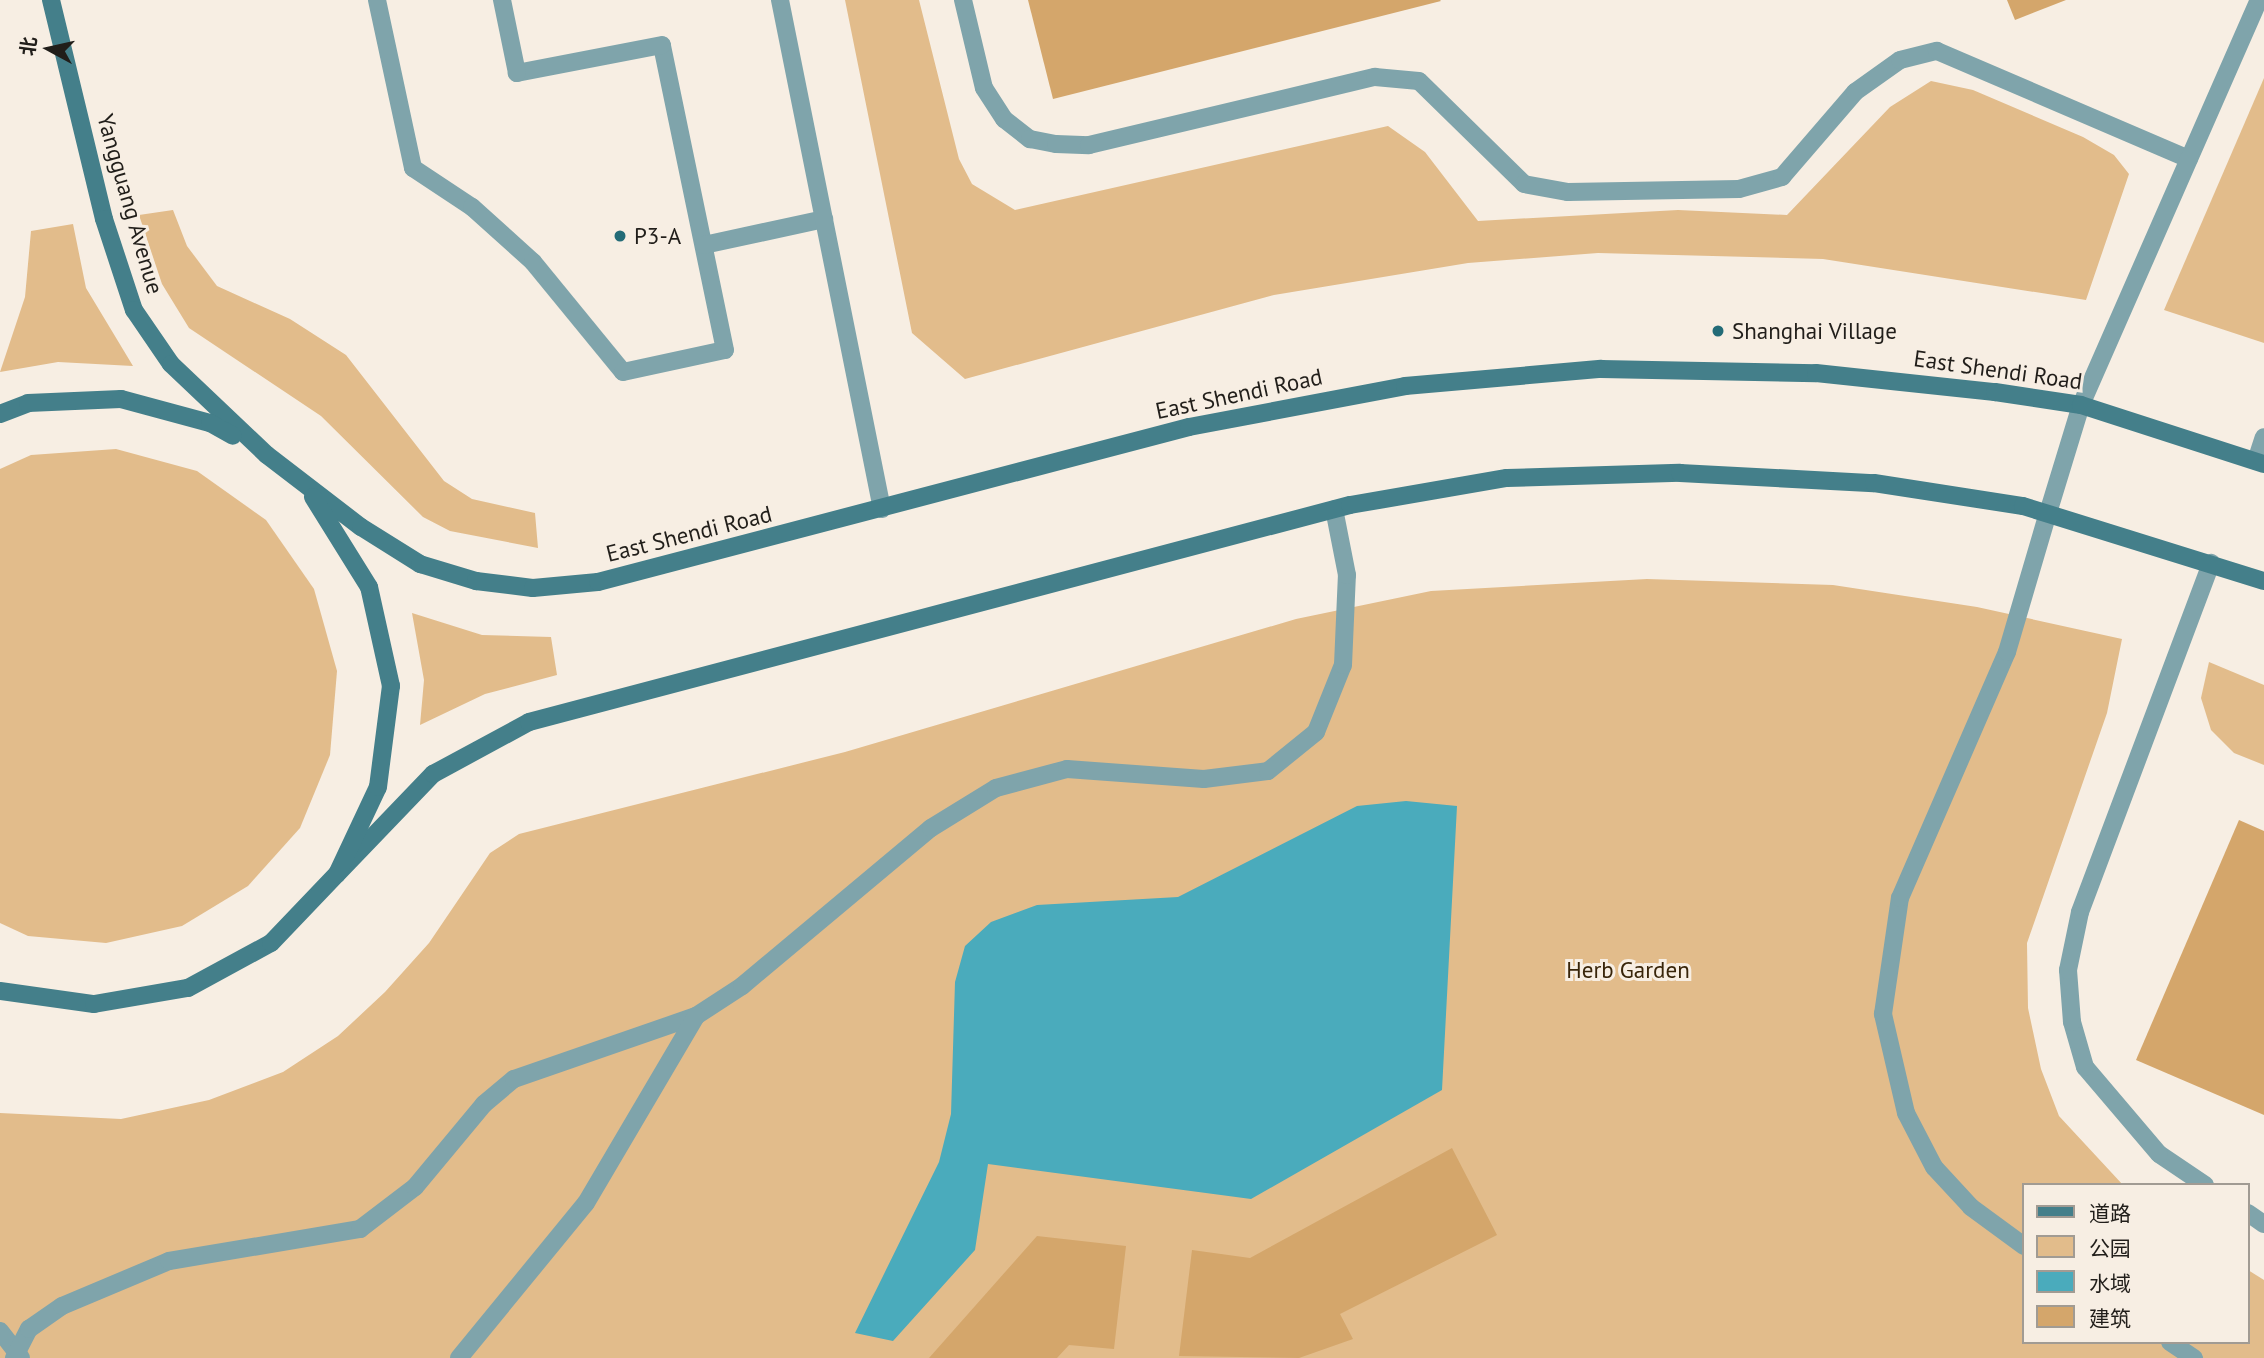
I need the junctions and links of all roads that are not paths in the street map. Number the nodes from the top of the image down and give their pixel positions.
1 (51, 0) edge
2 (377, 0) edge
3 (502, 0) edge
4 (780, 0) edge
5 (963, 0) edge
6 (2259, 0) edge
7 (2189, 159) junction
8 (824, 219) junction
9 (704, 245) junction
10 (2081, 405) junction
11 (0, 414) edge
12 (2264, 437) edge
13 (267, 455) junction
14 (2260, 463) edge
15 (882, 509) junction
16 (1334, 509) junction
17 (2048, 513) junction
18 (2211, 563) junction
19 (2264, 581) edge
20 (337, 874) junction
21 (0, 991) edge
22 (696, 1016) junction
23 (2202, 1183) edge
24 (2022, 1245) edge
25 (0, 1331) edge
26 (2173, 1344) edge
27 (17, 1356) edge
28 (459, 1358) edge
29 (2194, 1358) edge

1 - 13 street, Yangguang Avenue
2 - 9 street
3 - 9 street
4 - 8 street
5 - 7 street
6 - 7 street
7 - 10 street
8 - 9 street
8 - 15 street
10 - 14 street, East Shendi Road
10 - 15 street, East Shendi Road
10 - 17 street
11 - 13 street
12 - 14 street
13 - 15 street, East Shendi Road
13 - 20 street
16 - 17 street
16 - 20 street
16 - 22 street
17 - 18 street
17 - 24 street
18 - 19 street
18 - 23 street
20 - 21 street
22 - 27 street
22 - 28 street
25 - 27 street
26 - 29 street

